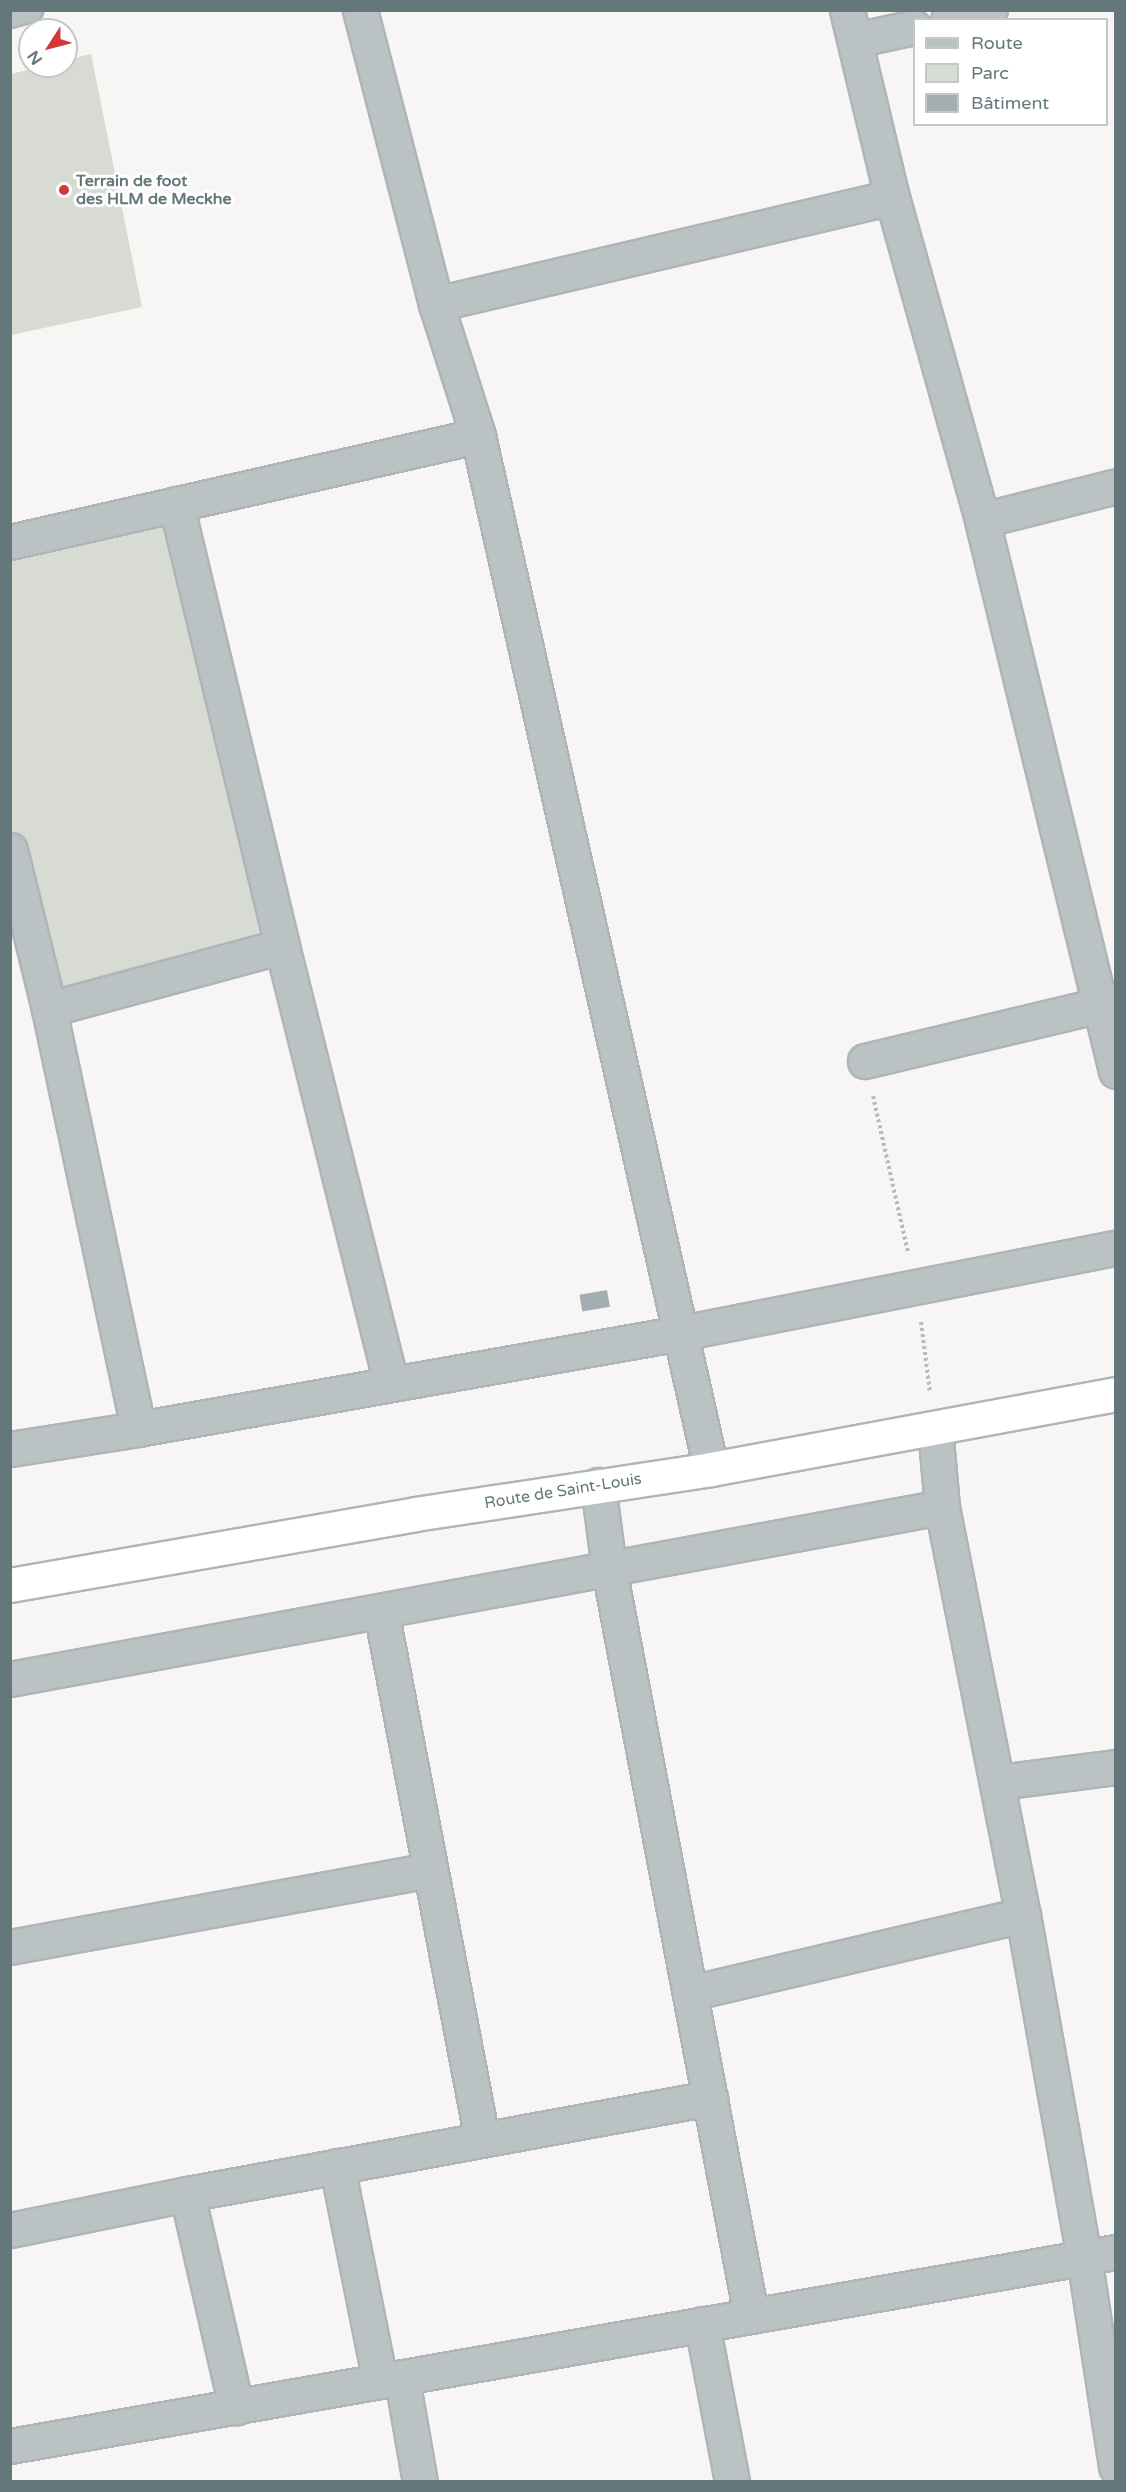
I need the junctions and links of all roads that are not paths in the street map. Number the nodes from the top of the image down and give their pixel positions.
1 (31, 10) edge
2 (360, 10) edge
3 (990, 10) edge
4 (10, 16) edge
5 (956, 18) edge
6 (851, 25) edge
7 (913, 27) edge
8 (892, 197) junction
9 (436, 304) junction
10 (478, 436) junction
11 (1116, 486) edge
12 (176, 504) junction
13 (982, 520) junction
14 (10, 542) edge
15 (10, 850) edge
16 (282, 946) junction
17 (1107, 1004) edge
18 (49, 1009) junction
19 (865, 1061) road end
20 (1116, 1071) edge
21 (1116, 1248) edge
22 (681, 1333) junction
23 (391, 1384) junction
24 (1116, 1394) edge
25 (935, 1428) junction
26 (138, 1429) junction
27 (10, 1449) edge
28 (711, 1469) junction
29 (598, 1485) junction
30 (942, 1507) junction
31 (609, 1569) junction
32 (10, 1585) edge
33 (381, 1611) junction
34 (10, 1679) edge
35 (1116, 1767) edge
36 (999, 1782) junction
37 (430, 1869) junction
38 (1023, 1915) junction
39 (10, 1947) edge
40 (690, 1993) junction
41 (710, 2098) junction
42 (482, 2139) junction
43 (337, 2166) junction
44 (187, 2194) junction
45 (10, 2230) edge
46 (1100, 2254) edge
47 (751, 2315) junction
48 (702, 2324) junction
49 (391, 2380) junction
50 (236, 2407) junction
51 (10, 2446) edge
52 (1116, 2467) edge
53 (420, 2481) edge
54 (732, 2481) edge

1 - 4 lane
2 - 9 street
3 - 5 street
6 - 7 street
6 - 8 street
8 - 9 street
8 - 13 street
9 - 10 street
10 - 12 street
10 - 22 street
11 - 13 street
12 - 14 street
12 - 16 street
13 - 17 street
15 - 18 street
16 - 18 street
16 - 23 street
17 - 19 street
17 - 20 street
18 - 26 street
21 - 22 street
22 - 23 street
22 - 28 street
23 - 26 street
24 - 25 highway, Route de Saint-Louis
25 - 28 highway, Route de Saint-Louis
25 - 30 street
26 - 27 street
28 - 29 highway, Route de Saint-Louis
29 - 31 street
29 - 32 highway, Route de Saint-Louis
30 - 31 street
30 - 36 street
31 - 33 street
31 - 40 street
33 - 34 street
33 - 37 street
35 - 36 street
36 - 38 street
37 - 39 street
37 - 42 street
38 - 40 street
38 - 46 street
40 - 41 street
41 - 42 street
41 - 47 street
42 - 43 street
43 - 44 street
43 - 49 street
44 - 45 street
44 - 50 street
46 - 47 street
46 - 52 street
47 - 48 street
48 - 49 street
48 - 54 street
49 - 50 street
49 - 53 street
50 - 51 street

